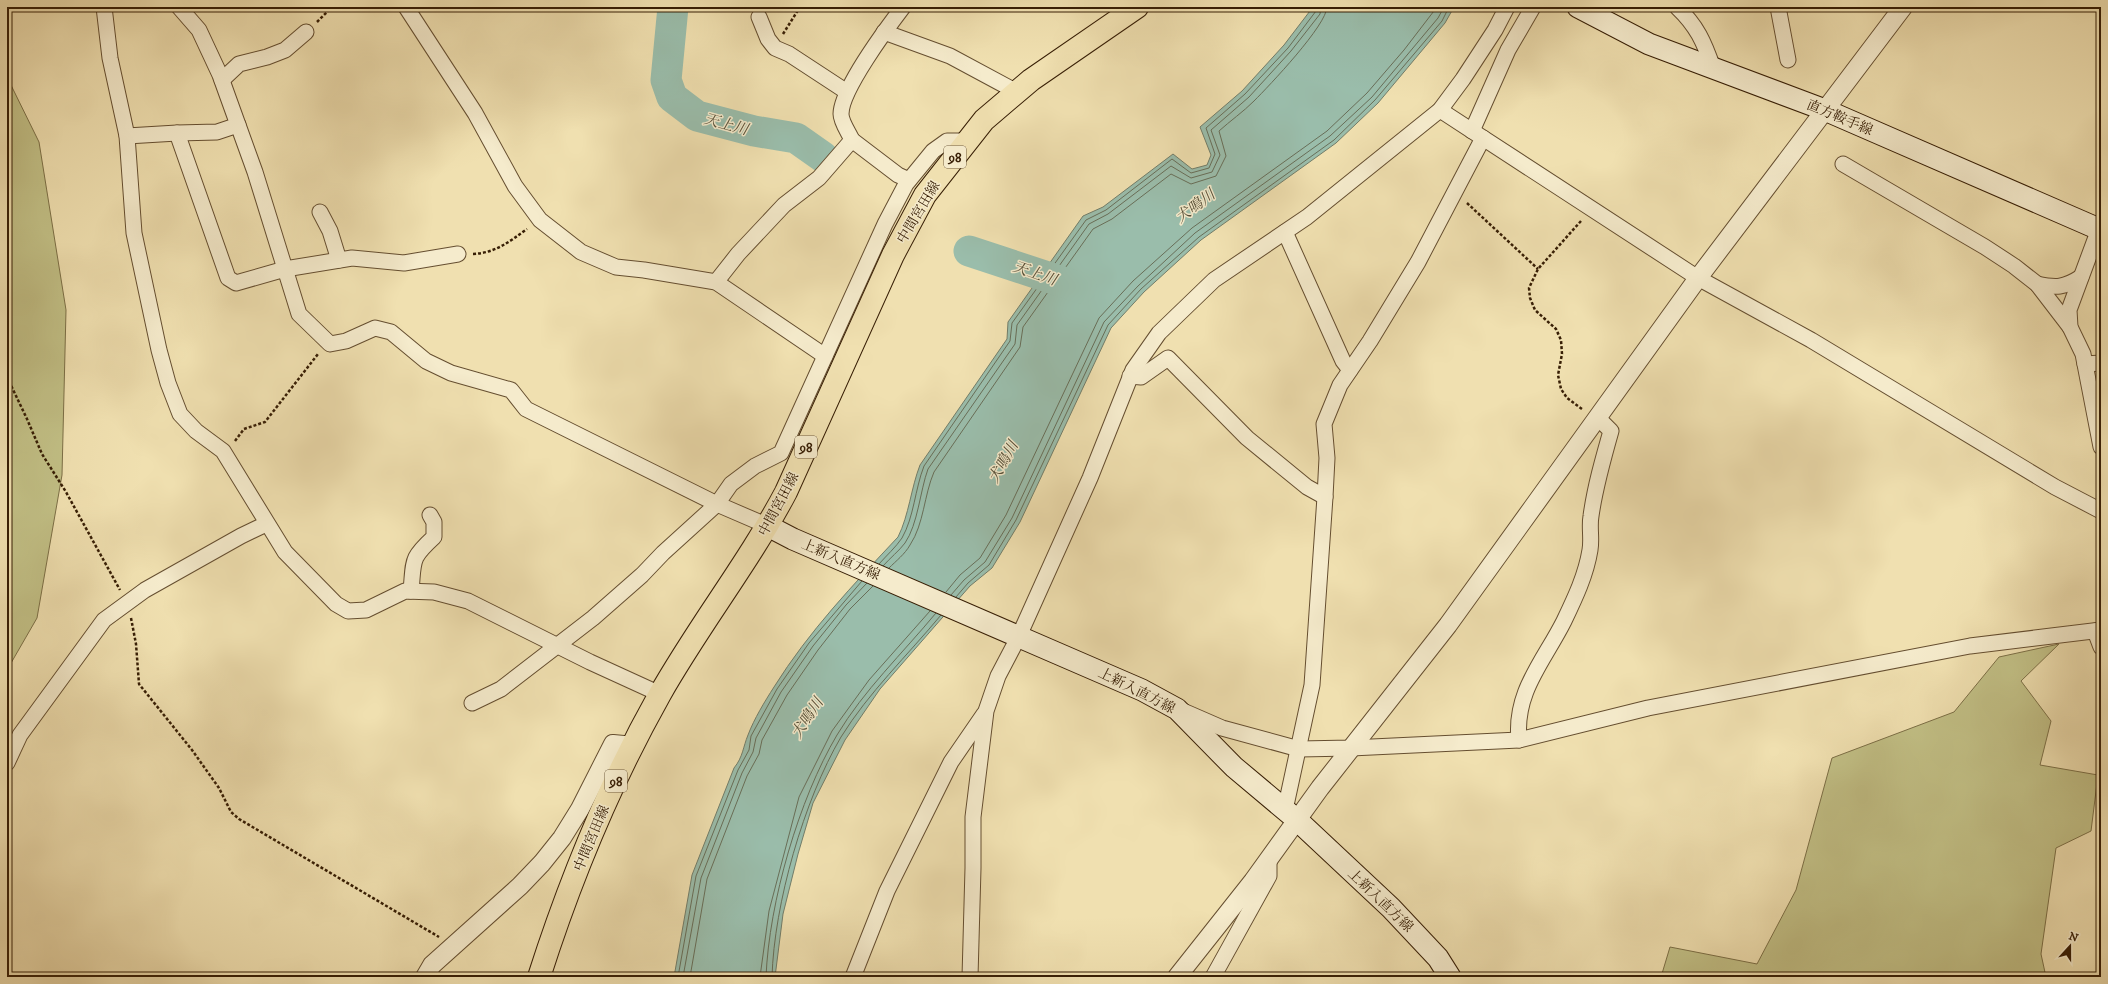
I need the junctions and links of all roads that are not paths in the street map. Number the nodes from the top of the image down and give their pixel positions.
1 (104, 7) edge
2 (179, 7) edge
3 (406, 7) edge
4 (903, 7) edge
5 (1507, 7) edge
6 (1533, 7) edge
7 (1578, 7) edge
8 (1677, 7) edge
9 (1778, 7) edge
10 (1903, 7) edge
11 (1136, 8) edge
12 (759, 17) dead end
13 (306, 32) road end
14 (884, 32) junction
15 (1788, 60) dead end
16 (1713, 68) junction
17 (222, 80) junction
18 (847, 92) junction
19 (1017, 92) junction
20 (1440, 110) junction
21 (1825, 110) junction
22 (238, 125) junction
23 (177, 133) junction
24 (1478, 134) junction
25 (127, 136) junction
26 (852, 140) junction
27 (967, 141) junction
28 (1843, 164) dead end
29 (909, 180) junction
30 (320, 212) dead end
31 (2100, 230) edge
32 (1285, 232) junction
33 (458, 254) road end
34 (339, 260) junction
35 (285, 269) junction
36 (2081, 277) junction
37 (1698, 278) junction
38 (716, 282) junction
39 (2037, 284) junction
40 (2070, 327) junction
41 (825, 356) junction
42 (2101, 362) edge
43 (2085, 364) junction
44 (1350, 370) junction
45 (1130, 376) junction
46 (1598, 418) junction
47 (2101, 447) edge
48 (1326, 497) junction
49 (717, 504) junction
50 (2101, 511) edge
51 (430, 515) dead end
52 (266, 524) junction
53 (768, 526) junction
54 (411, 591) junction
55 (2098, 630) edge
56 (1014, 634) junction
57 (557, 646) junction
58 (2101, 647) edge
59 (660, 694) junction
60 (472, 703) dead end
61 (1177, 709) junction
62 (986, 711) junction
63 (1519, 740) junction
64 (634, 746) junction
65 (1351, 748) junction
66 (1299, 749) junction
67 (7, 763) edge
68 (1291, 815) junction
69 (1269, 858) junction
70 (425, 977) edge
71 (539, 977) edge
72 (853, 977) edge
73 (970, 977) edge
74 (1178, 977) edge
75 (1213, 977) edge
76 (1450, 977) edge

1 - 25 street
2 - 17 street
3 - 38 street
4 - 14 street
5 - 20 street
6 - 24 street
7 - 16 main road, 直方鞍手線
8 - 16 street
9 - 15 street
10 - 21 street
11 - 19 main road, 中間宮田線 / 98
12 - 18 street
13 - 17 street
14 - 18 street
14 - 19 street
16 - 21 main road, 直方鞍手線
17 - 22 street
18 - 26 street
19 - 27 main road, 中間宮田線 / 98
20 - 24 street
20 - 32 street
21 - 31 main road, 直方鞍手線
21 - 37 street
22 - 23 street
22 - 35 street
23 - 25 street
23 - 35 street
24 - 37 street
24 - 44 street
25 - 52 street
26 - 29 street
26 - 38 street
27 - 29 street
27 - 53 main road, 中間宮田線 / 98
28 - 39 street
29 - 41 street
30 - 34 street
31 - 36 street
32 - 44 street
32 - 45 street
33 - 34 street
34 - 35 street
35 - 49 street
36 - 39 street
36 - 40 street
37 - 46 street
37 - 50 street
38 - 41 street
39 - 40 street
40 - 43 street
41 - 49 street
42 - 43 street
43 - 47 street
44 - 48 street
45 - 48 street
45 - 56 street
46 - 63 street
46 - 65 street
48 - 66 street
49 - 53 street
49 - 57 street
51 - 54 street
52 - 54 street
52 - 67 street
53 - 56 main road, 上新入直方線
53 - 59 main road, 中間宮田線 / 98
54 - 57 street
55 - 58 street
55 - 63 street
56 - 61 main road, 上新入直方線
56 - 62 street
57 - 59 street
57 - 60 street
59 - 64 main road, 中間宮田線 / 98
61 - 66 street
61 - 68 main road, 上新入直方線
62 - 72 street
62 - 73 street
63 - 65 street
64 - 70 street
64 - 71 main road, 中間宮田線 / 98
65 - 66 street
65 - 68 street
66 - 68 street
68 - 69 street
68 - 76 main road, 上新入直方線
69 - 74 street
69 - 75 street

